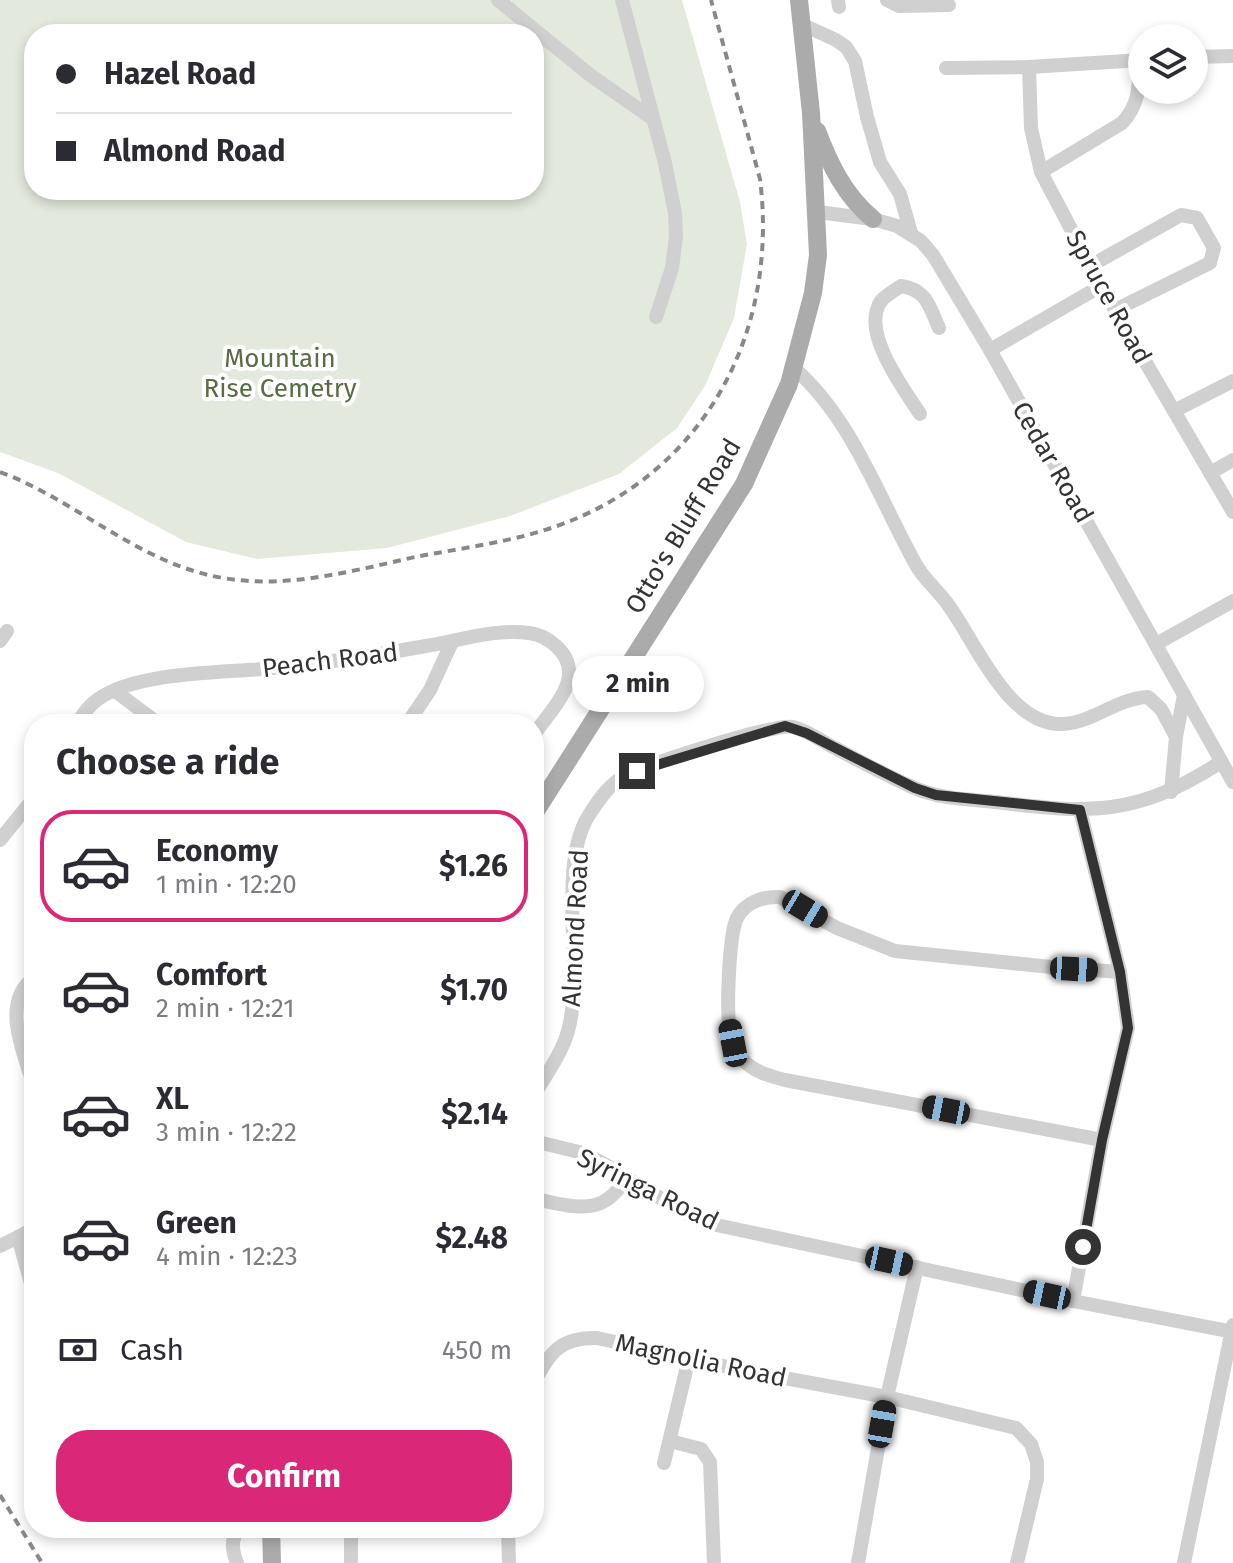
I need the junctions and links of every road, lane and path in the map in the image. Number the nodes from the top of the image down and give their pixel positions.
1 (498, 0) edge
2 (622, 0) edge
3 (799, 0) edge
4 (887, 0) edge
5 (949, 5) dead end
6 (527, 24) edge
7 (801, 24) junction
8 (544, 38) edge
9 (1233, 56) edge
10 (1208, 57) edge
11 (1128, 61) edge
12 (1029, 67) junction
13 (946, 68) dead end
14 (1136, 104) edge
15 (811, 113) junction
16 (653, 119) junction
17 (1041, 172) junction
18 (817, 212) junction
19 (873, 219) junction
20 (911, 233) junction
21 (1090, 266) junction
22 (952, 286) junction
23 (1101, 286) junction
24 (927, 301) junction
25 (1115, 310) junction
26 (656, 317) dead end
27 (939, 328) dead end
28 (990, 350) junction
29 (794, 368) junction
30 (1233, 381) edge
31 (1174, 411) junction
32 (920, 414) dead end
33 (1233, 460) edge
34 (1210, 473) junction
35 (1233, 512) edge
36 (1233, 601) edge
37 (452, 642) junction
38 (1156, 644) junction
39 (115, 691) junction
40 (1184, 695) junction
41 (84, 714) edge
42 (146, 714) edge
43 (414, 714) edge
44 (544, 720) edge
45 (1176, 737) junction
46 (1221, 762) junction
47 (1233, 782) edge
48 (1171, 792) junction
49 (544, 798) edge
50 (24, 810) edge
51 (1080, 810) junction
52 (4, 829) edge
53 (1120, 972) junction
54 (24, 988) edge
55 (24, 1050) edge
56 (544, 1078) edge
57 (1102, 1140) junction
58 (544, 1143) edge
59 (626, 1178) junction
60 (544, 1201) edge
61 (24, 1234) edge
62 (18, 1237) junction
63 (0, 1246) edge
64 (24, 1258) edge
65 (917, 1267) junction
66 (1073, 1301) junction
67 (1233, 1329) edge
68 (689, 1358) junction
69 (544, 1367) edge
70 (887, 1397) junction
71 (670, 1441) junction
72 (664, 1463) dead end
73 (234, 1538) edge
74 (271, 1538) edge
75 (351, 1538) edge
76 (508, 1538) edge
77 (237, 1563) edge
78 (272, 1563) edge
79 (351, 1563) edge
80 (509, 1563) edge
81 (714, 1563) edge
82 (858, 1563) edge
83 (1017, 1563) edge
84 (1184, 1563) edge

1 - 6 street
2 - 16 street
3 - 7 main road, Otto's Bluff Road
4 - 5 street
7 - 15 main road, Otto's Bluff Road
7 - 20 street
8 - 16 street
9 - 10 street
11 - 12 street
12 - 13 street
12 - 17 street, Spruce Road
14 - 17 street
15 - 18 main road, Otto's Bluff Road
15 - 19 main road
16 - 26 street
17 - 21 street, Spruce Road
18 - 19 street, Cedar Road
18 - 29 main road, Otto's Bluff Road
19 - 20 street, Cedar Road
20 - 22 street, Cedar Road
21 - 23 street, Spruce Road
21 - 25 street
22 - 24 street
22 - 28 street, Cedar Road
23 - 25 street, Spruce Road
23 - 28 street
24 - 27 street
24 - 32 street
25 - 31 street, Spruce Road
28 - 38 street, Cedar Road
29 - 45 street
29 - 49 main road, Otto's Bluff Road
30 - 31 street
31 - 34 street, Spruce Road
33 - 34 street
34 - 35 street, Spruce Road
36 - 38 street
37 - 39 street, Peach Road
37 - 43 street, Peach Road
37 - 44 street
38 - 40 street, Cedar Road
39 - 41 street, Peach Road
39 - 42 street
40 - 45 street
40 - 46 street, Cedar Road
45 - 48 street
46 - 47 street, Cedar Road
46 - 48 street, Almond Road
48 - 51 street, Almond Road
50 - 52 street
51 - 53 street
51 - 56 street, Almond Road
53 - 57 street
53 - 57 street
54 - 55 street
57 - 66 street
58 - 59 street, Syringa Road
59 - 60 street
59 - 65 street, Syringa Road
61 - 62 street
62 - 63 street
62 - 64 street
65 - 66 street, Syringa Road
65 - 70 street
66 - 67 street, Syringa Road
67 - 84 street
68 - 69 street, Magnolia Road
68 - 70 street, Magnolia Road
68 - 71 street
70 - 82 street
70 - 83 street, Magnolia Road
71 - 72 street
71 - 81 street
73 - 77 street
74 - 78 main road
75 - 79 street
76 - 80 street

